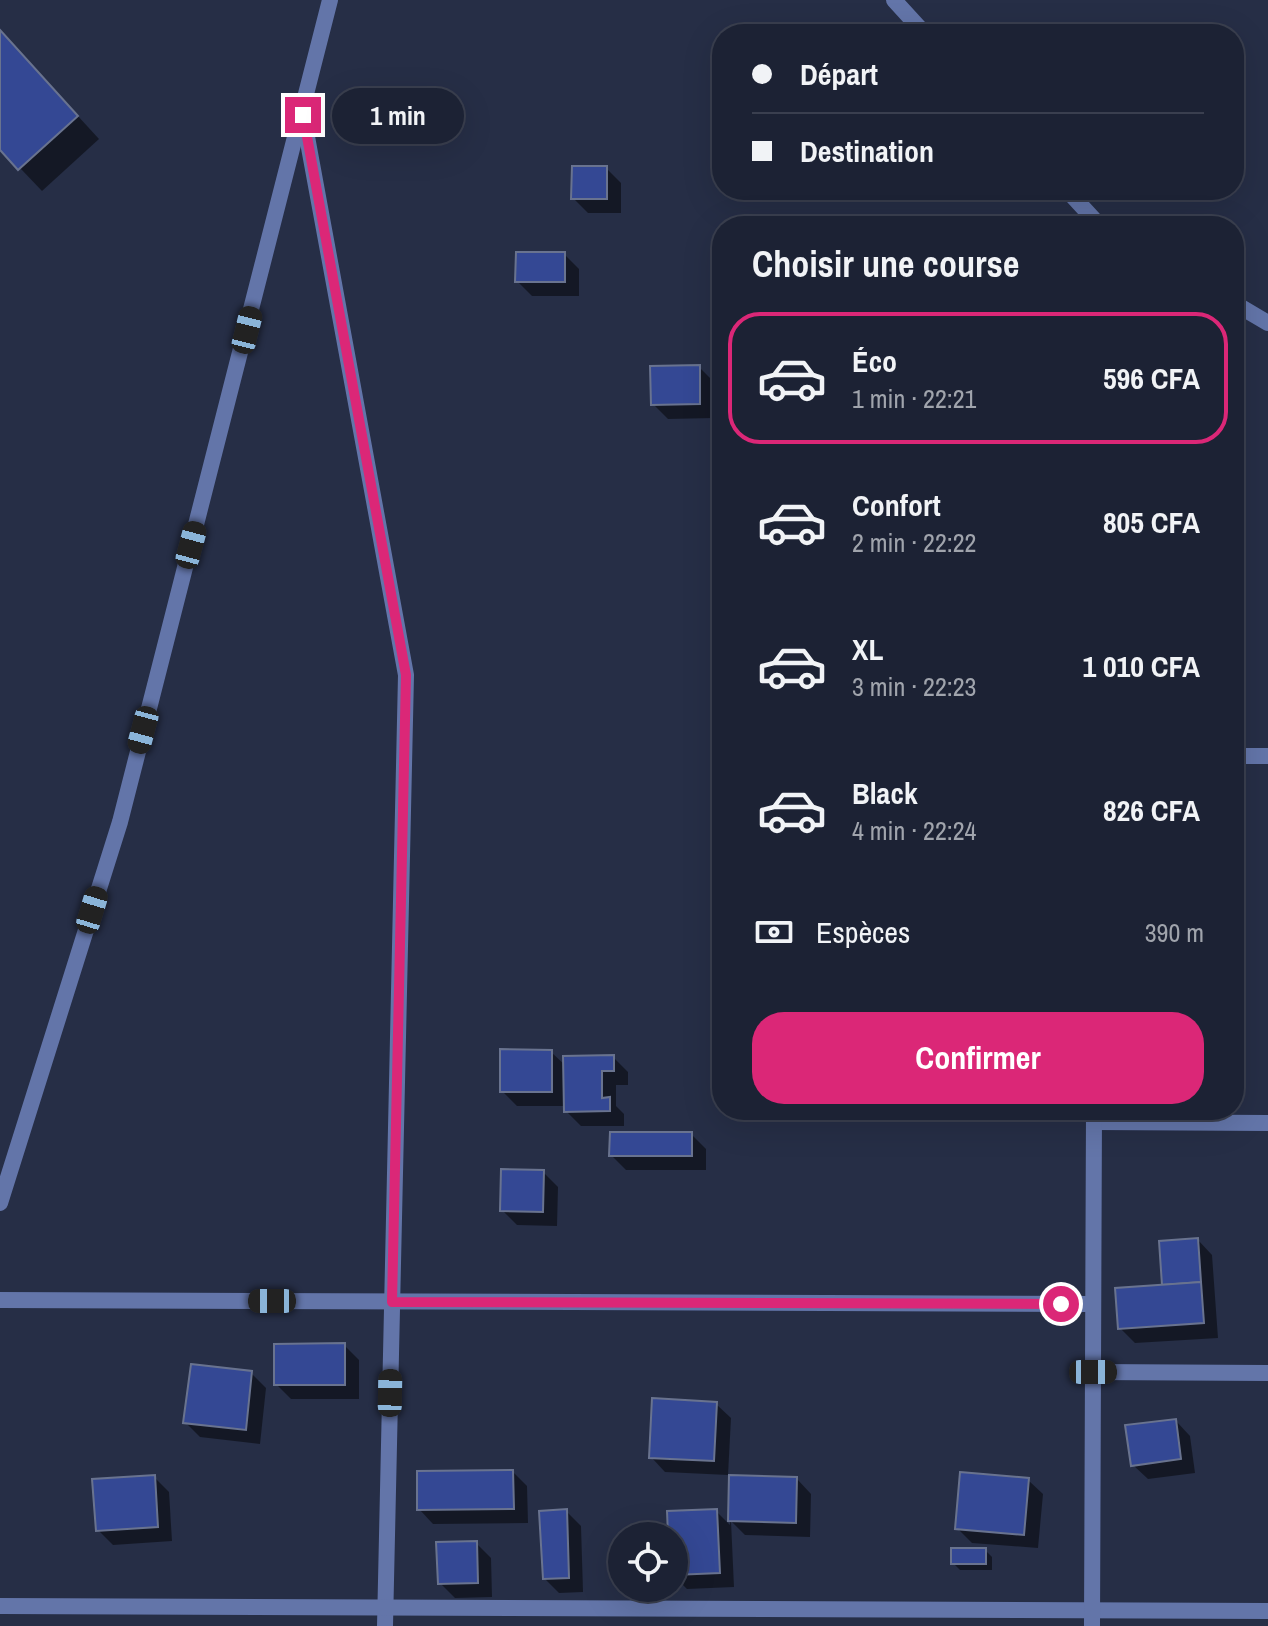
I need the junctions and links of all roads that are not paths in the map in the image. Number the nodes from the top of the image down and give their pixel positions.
1 (330, 0) edge
2 (894, 0) edge
3 (916, 24) edge
4 (303, 115) junction
5 (1076, 200) edge
6 (1091, 216) edge
7 (1244, 309) edge
8 (1268, 323) edge
9 (1244, 756) edge
10 (1268, 756) edge
11 (1094, 1120) edge
12 (1193, 1120) edge
13 (1268, 1123) edge
14 (0, 1203) edge
15 (0, 1300) edge
16 (392, 1302) junction
17 (1093, 1304) junction
18 (1093, 1372) junction
19 (1268, 1373) edge
20 (0, 1606) edge
21 (386, 1607) junction
22 (1268, 1611) edge
23 (1092, 1618) edge
24 (385, 1626) edge

1 - 4 street
2 - 3 street
4 - 14 street
4 - 16 street
5 - 6 street
7 - 8 street
9 - 10 street
11 - 17 street
12 - 13 street
15 - 16 street
16 - 17 street
16 - 21 street
17 - 18 street
18 - 19 street
18 - 23 street
20 - 21 street
21 - 23 street
21 - 24 street
22 - 23 street

